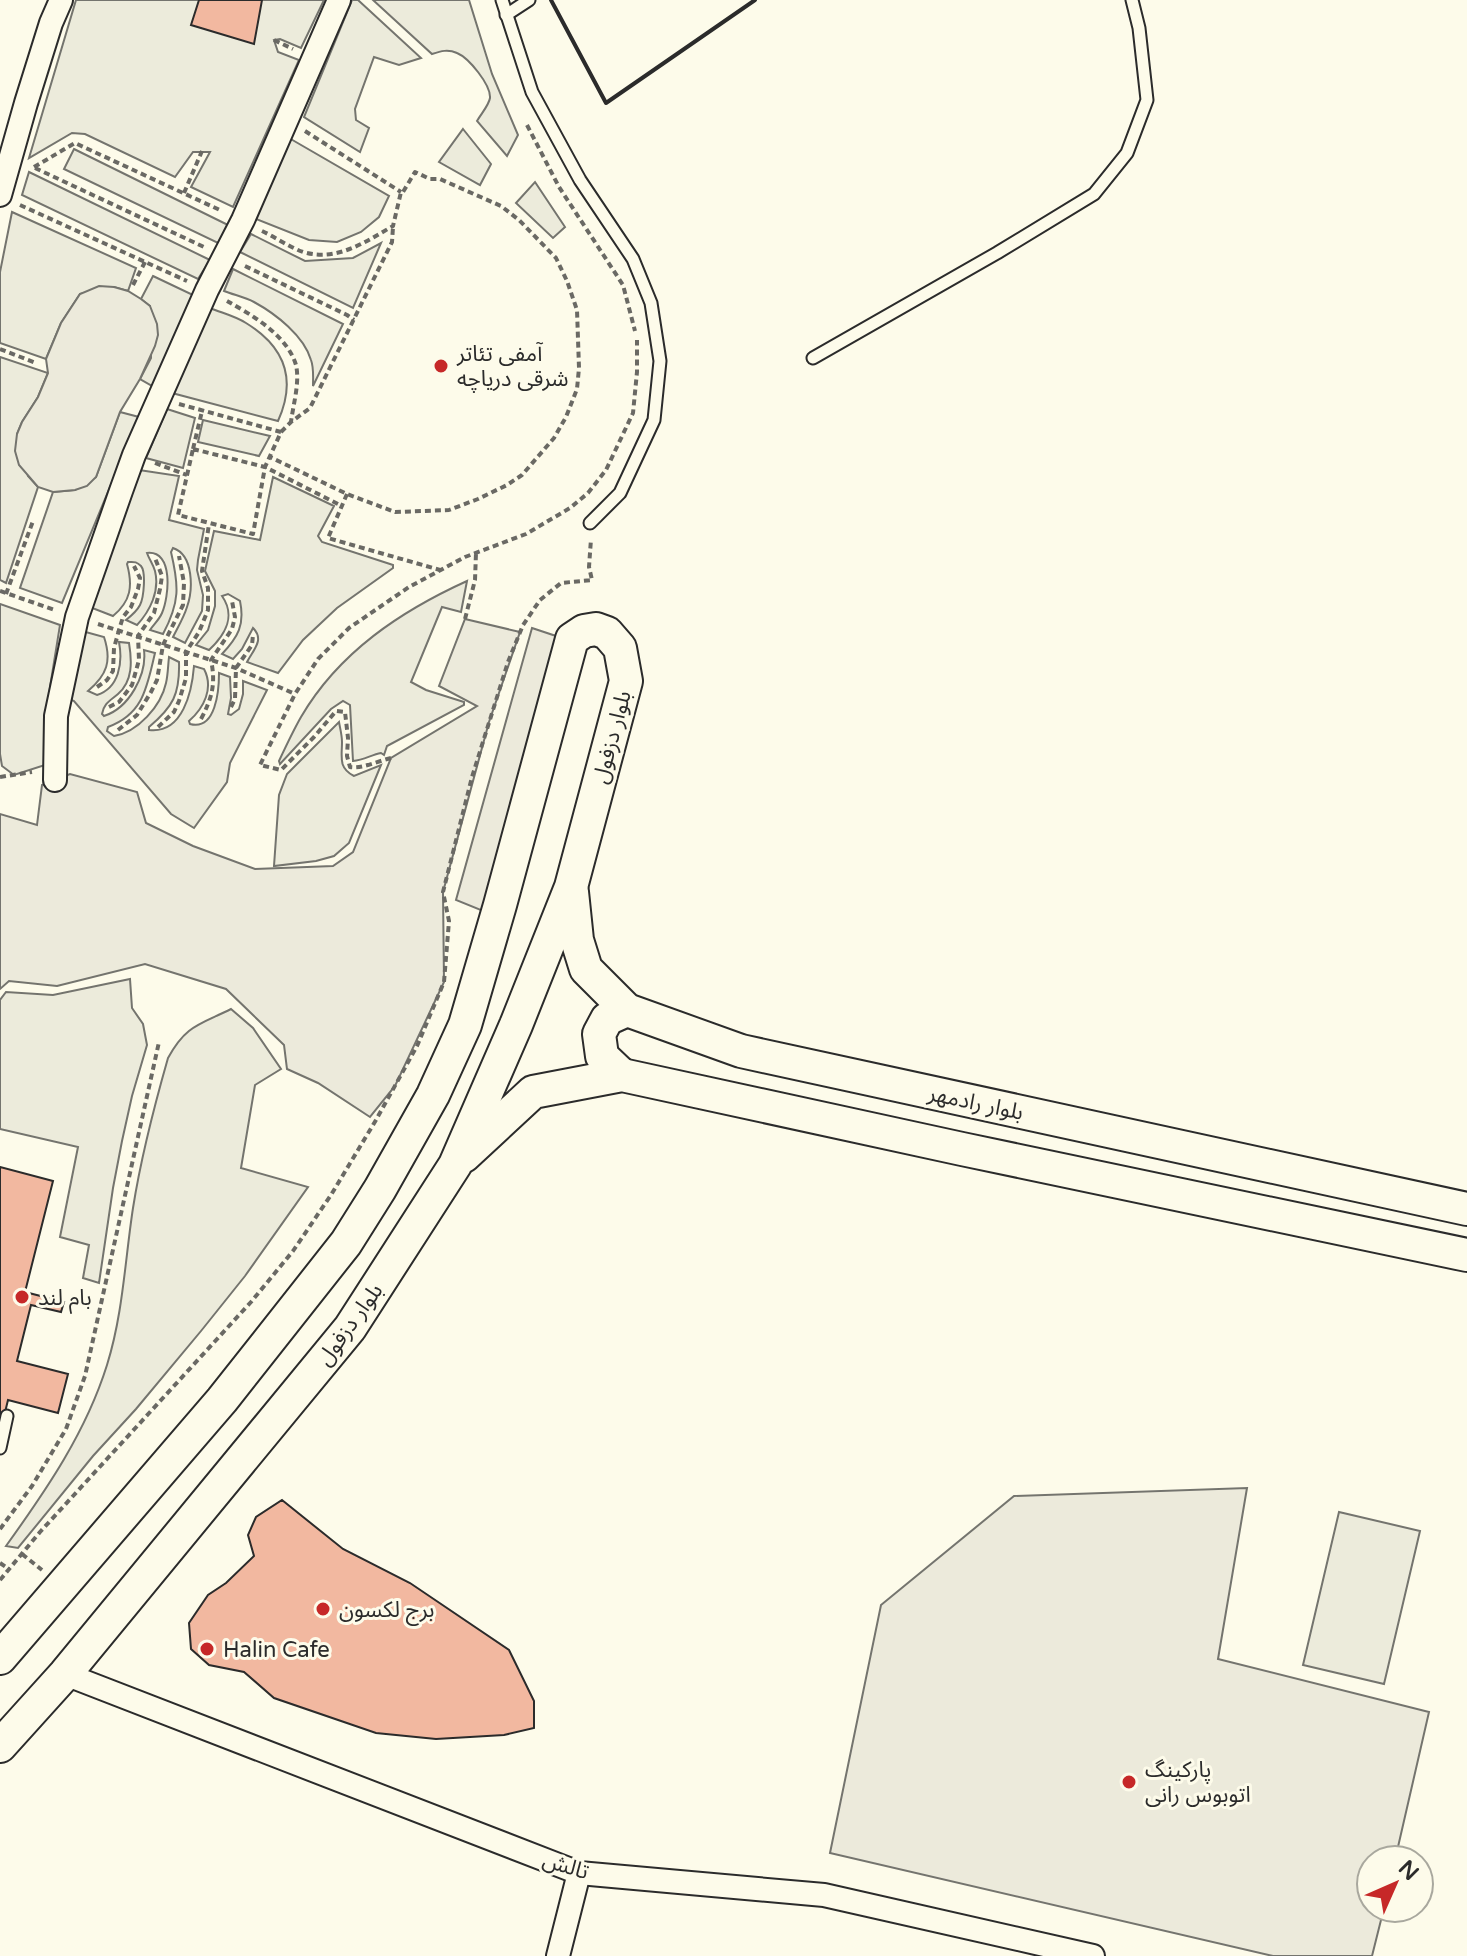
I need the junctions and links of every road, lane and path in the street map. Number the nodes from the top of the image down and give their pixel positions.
1 (61, 0) edge
2 (339, 0) edge
3 (502, 0) edge
4 (529, 0) edge
5 (1132, 0) edge
6 (506, 15) junction
7 (287, 119) junction
8 (526, 124) dead end
9 (202, 151) dead end
10 (11, 156) junction
11 (184, 193) dead end
12 (7, 199) edge
13 (393, 226) dead end
14 (224, 257) junction
15 (145, 262) junction
16 (133, 285) dead end
17 (207, 290) junction
18 (354, 320) junction
19 (0, 349) edge
20 (813, 358) dead end
21 (36, 363) dead end
22 (159, 399) junction
23 (202, 411) junction
24 (291, 422) junction
25 (281, 432) junction
26 (193, 449) junction
27 (134, 455) junction
28 (270, 457) junction
29 (265, 467) junction
30 (187, 475) junction
31 (588, 493) junction
32 (347, 494) junction
33 (342, 506) junction
34 (33, 521) dead end
35 (590, 523) junction
36 (209, 524) junction
37 (476, 553) junction
38 (179, 556) dead end
39 (155, 558) dead end
40 (134, 566) dead end
41 (441, 570) junction
42 (0, 591) edge
43 (6, 594) junction
44 (232, 601) dead end
45 (77, 617) junction
46 (465, 619) dead end
47 (119, 630) junction
48 (253, 635) dead end
49 (138, 636) junction
50 (163, 645) junction
51 (186, 652) junction
52 (211, 660) junction
53 (236, 668) junction
54 (97, 687) dead end
55 (295, 694) junction
56 (109, 707) dead end
57 (231, 707) dead end
58 (201, 719) dead end
59 (158, 727) dead end
60 (118, 730) dead end
61 (391, 758) dead end
62 (55, 774) joint
63 (0, 777) edge
64 (571, 887) junction
65 (627, 1010) junction
66 (159, 1042) dead end
67 (622, 1075) junction
68 (455, 1165) junction
69 (1467, 1209) edge
70 (1467, 1255) edge
71 (7, 1416) dead end
72 (0, 1448) edge
73 (0, 1529) edge
74 (0, 1563) edge
75 (9, 1569) junction
76 (0, 1580) edge
77 (0, 1658) edge
78 (65, 1674) junction
79 (0, 1746) edge
80 (579, 1873) junction
81 (558, 1956) edge
82 (1093, 1956) edge

1 - 10 street
2 - 7 street
3 - 6 lane
4 - 6 lane
5 - 20 lane
6 - 35 lane
7 - 14 street
7 - 32 path
8 - 31 path
9 - 11 path
10 - 12 street
10 - 14 path
12 - 15 path
13 - 18 path
14 - 17 street
14 - 18 path
15 - 16 path
15 - 17 path
17 - 22 street
17 - 24 path
18 - 24 path
19 - 21 path
22 - 23 path
22 - 27 street
23 - 25 path
23 - 26 path
24 - 25 path
25 - 28 path
26 - 29 path
26 - 30 path
27 - 30 path
27 - 45 street
28 - 29 path
28 - 32 path
29 - 33 path
29 - 36 path
30 - 36 path
31 - 35 path
31 - 37 path
32 - 33 path
33 - 41 path
34 - 43 path
35 - 75 path
36 - 51 path
37 - 41 path
37 - 46 path
38 - 50 path
39 - 49 path
40 - 47 path
41 - 55 path
42 - 43 path
43 - 45 path
44 - 52 path
45 - 47 path
45 - 62 street
47 - 49 path
47 - 54 path
48 - 53 path
49 - 50 path
49 - 56 path
50 - 51 path
50 - 60 path
51 - 52 path
51 - 59 path
52 - 53 path
52 - 58 path
53 - 55 path
53 - 57 path
55 - 61 path
62 - 63 path
64 - 65 street, بلوار رادمهر
64 - 68 street, بلوار دزفول
64 - 77 street, بلوار دزفول
65 - 67 street
65 - 69 street, بلوار رادمهر
66 - 73 path
67 - 68 street
67 - 70 street
68 - 78 street, بلوار دزفول
71 - 72 lane
74 - 75 path
75 - 76 path
78 - 79 street, بلوار دزفول
78 - 80 street, تالش
80 - 81 street
80 - 82 street, تالش

